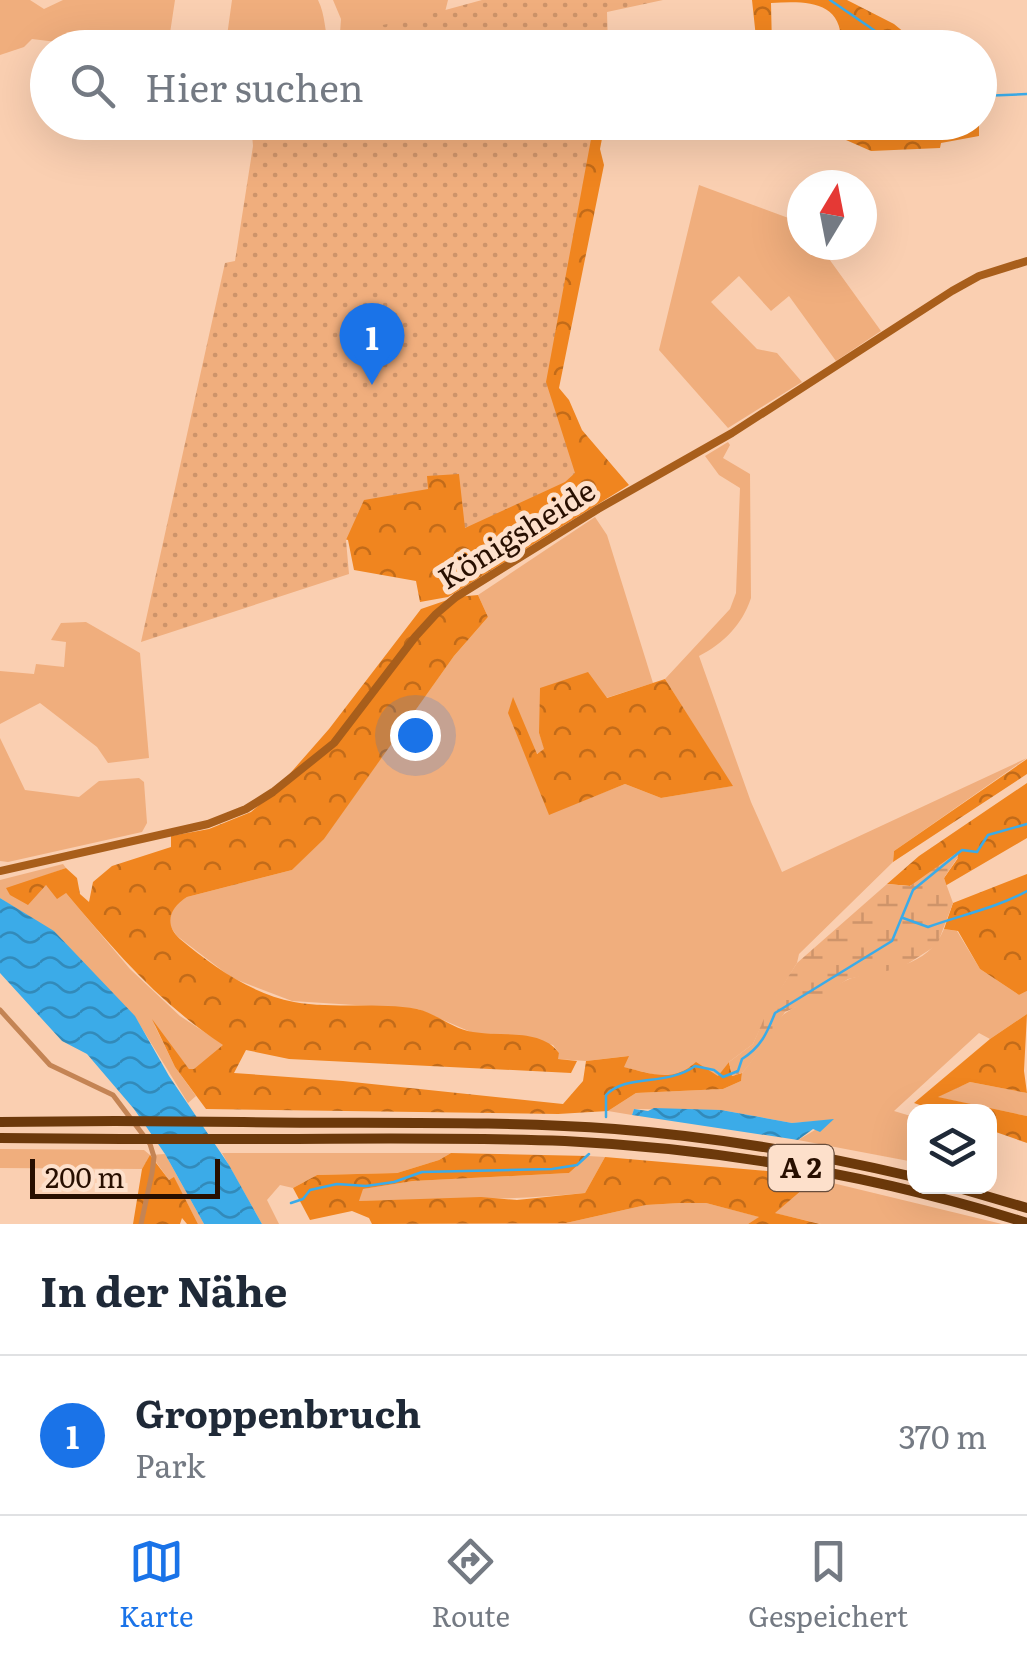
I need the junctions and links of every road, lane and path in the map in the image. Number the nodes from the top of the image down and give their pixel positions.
1 (1027, 260) edge
2 (0, 871) edge
3 (0, 1010) edge
4 (0, 1122) edge
5 (0, 1138) edge
6 (907, 1177) edge
7 (979, 1194) edge
8 (1027, 1208) edge
9 (1027, 1223) edge
10 (141, 1224) edge

1 - 2 main road, Königsheide
3 - 10 street
4 - 6 highway, A 2, bridge
5 - 9 highway, A 2, bridge
7 - 8 highway

